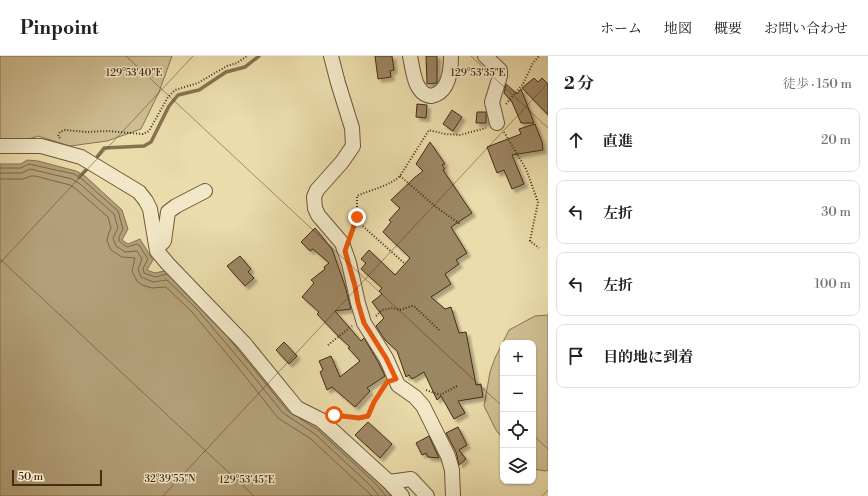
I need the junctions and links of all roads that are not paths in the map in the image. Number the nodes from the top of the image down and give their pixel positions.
1 (331, 56) edge
2 (410, 56) edge
3 (451, 56) edge
4 (485, 56) edge
5 (497, 123) road end
6 (0, 146) edge
7 (205, 191) dead end
8 (157, 248) junction
9 (389, 482) junction
10 (402, 496) edge
11 (427, 496) edge
12 (453, 496) edge

1 - 12 street
2 - 3 street
4 - 5 street
6 - 8 street
7 - 8 street
8 - 9 street
9 - 10 street
9 - 11 street

